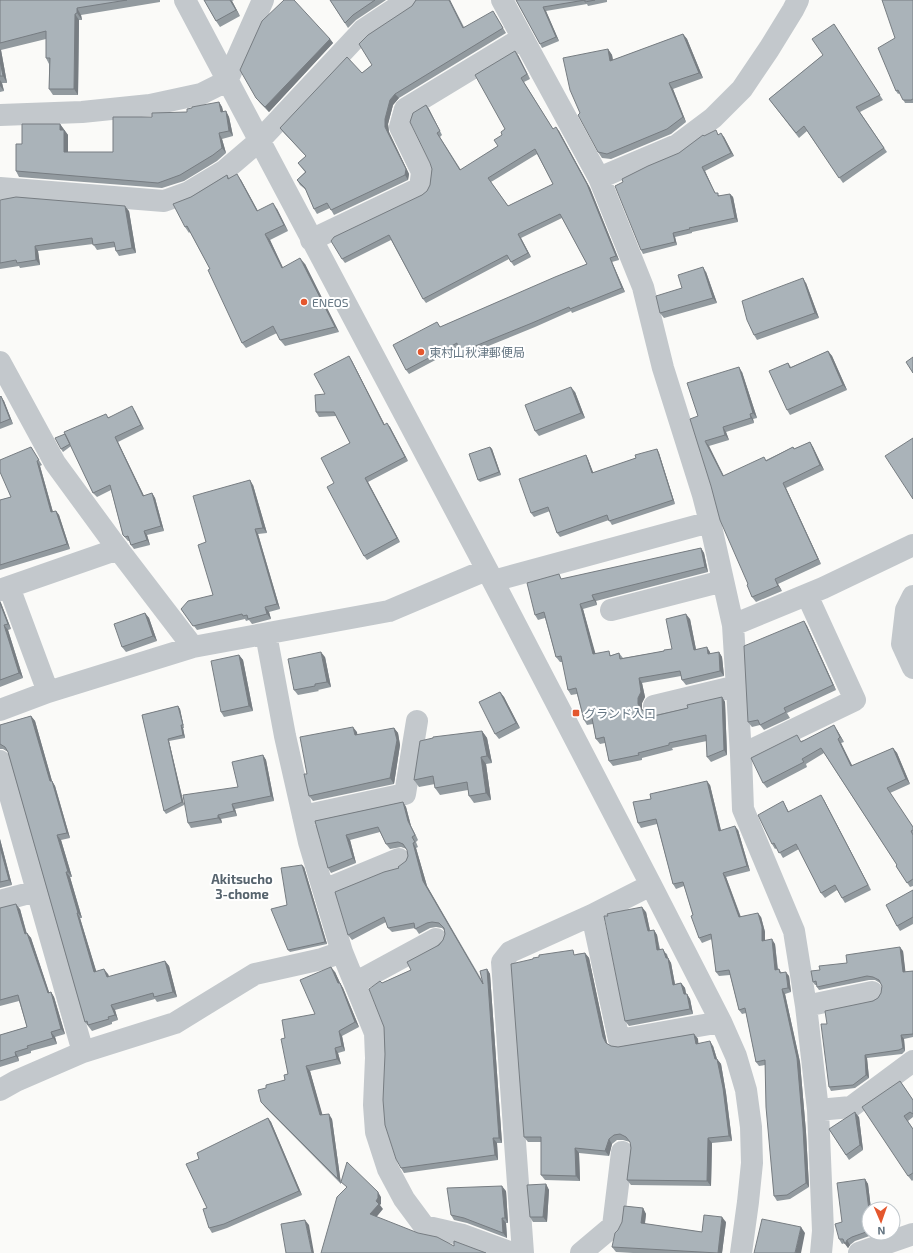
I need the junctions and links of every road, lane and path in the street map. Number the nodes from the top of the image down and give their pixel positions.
1 (184, 0) edge
2 (263, 0) edge
3 (408, 0) edge
4 (502, 0) edge
5 (798, 0) edge
6 (522, 38) junction
7 (227, 82) junction
8 (0, 116) edge
9 (259, 141) junction
10 (599, 178) junction
11 (0, 188) edge
12 (311, 240) junction
13 (0, 362) edge
14 (710, 522) junction
15 (913, 545) edge
16 (118, 549) junction
17 (489, 576) junction
18 (724, 581) junction
19 (4, 589) edge
20 (807, 595) junction
21 (913, 596) edge
22 (610, 610) dead end
23 (733, 625) junction
24 (266, 634) junction
25 (193, 648) junction
26 (913, 668) edge
27 (737, 686) junction
28 (48, 692) junction
29 (654, 706) dead end
30 (0, 710) edge
31 (417, 721) dead end
32 (741, 755) junction
33 (0, 761) edge
34 (5, 797) edge
35 (303, 816) junction
36 (399, 859) dead end
37 (651, 885) junction
38 (324, 890) junction
39 (37, 891) junction
40 (0, 901) edge
41 (592, 915) junction
42 (436, 939) dead end
43 (342, 952) junction
44 (355, 983) junction
45 (872, 992) dead end
46 (806, 1006) junction
47 (721, 1022) junction
48 (83, 1052) junction
49 (913, 1061) edge
50 (0, 1090) edge
51 (818, 1110) junction
52 (622, 1152) dead end
53 (913, 1234) edge
54 (512, 1253) edge
55 (523, 1253) edge
56 (581, 1253) edge
57 (740, 1253) edge
58 (822, 1253) edge
59 (859, 1253) edge

1 - 7 street
2 - 7 street
3 - 9 street
4 - 6 street
5 - 10 street
6 - 10 street
6 - 12 street
7 - 8 street
7 - 9 street
9 - 11 street
9 - 12 street
10 - 14 street
12 - 17 street
13 - 16 street
14 - 17 street
14 - 18 street
15 - 20 street
16 - 19 street
16 - 25 street
17 - 24 street
17 - 37 street
18 - 22 street
18 - 23 street
19 - 28 street
20 - 23 street
20 - 32 street
21 - 26 street
23 - 27 street
24 - 25 street
24 - 35 street
25 - 28 street
27 - 29 street
27 - 32 street
28 - 30 street
31 - 35 street
32 - 46 street
33 - 34 street
34 - 39 street
35 - 38 street
36 - 38 street
37 - 41 street
37 - 47 street
38 - 43 street
39 - 40 street
39 - 48 street
41 - 47 street
41 - 55 street
42 - 44 street
43 - 44 street
43 - 48 street
44 - 54 street
45 - 46 street
46 - 51 street
47 - 57 street
48 - 50 street
49 - 51 street
51 - 58 street
52 - 56 street
53 - 59 street

